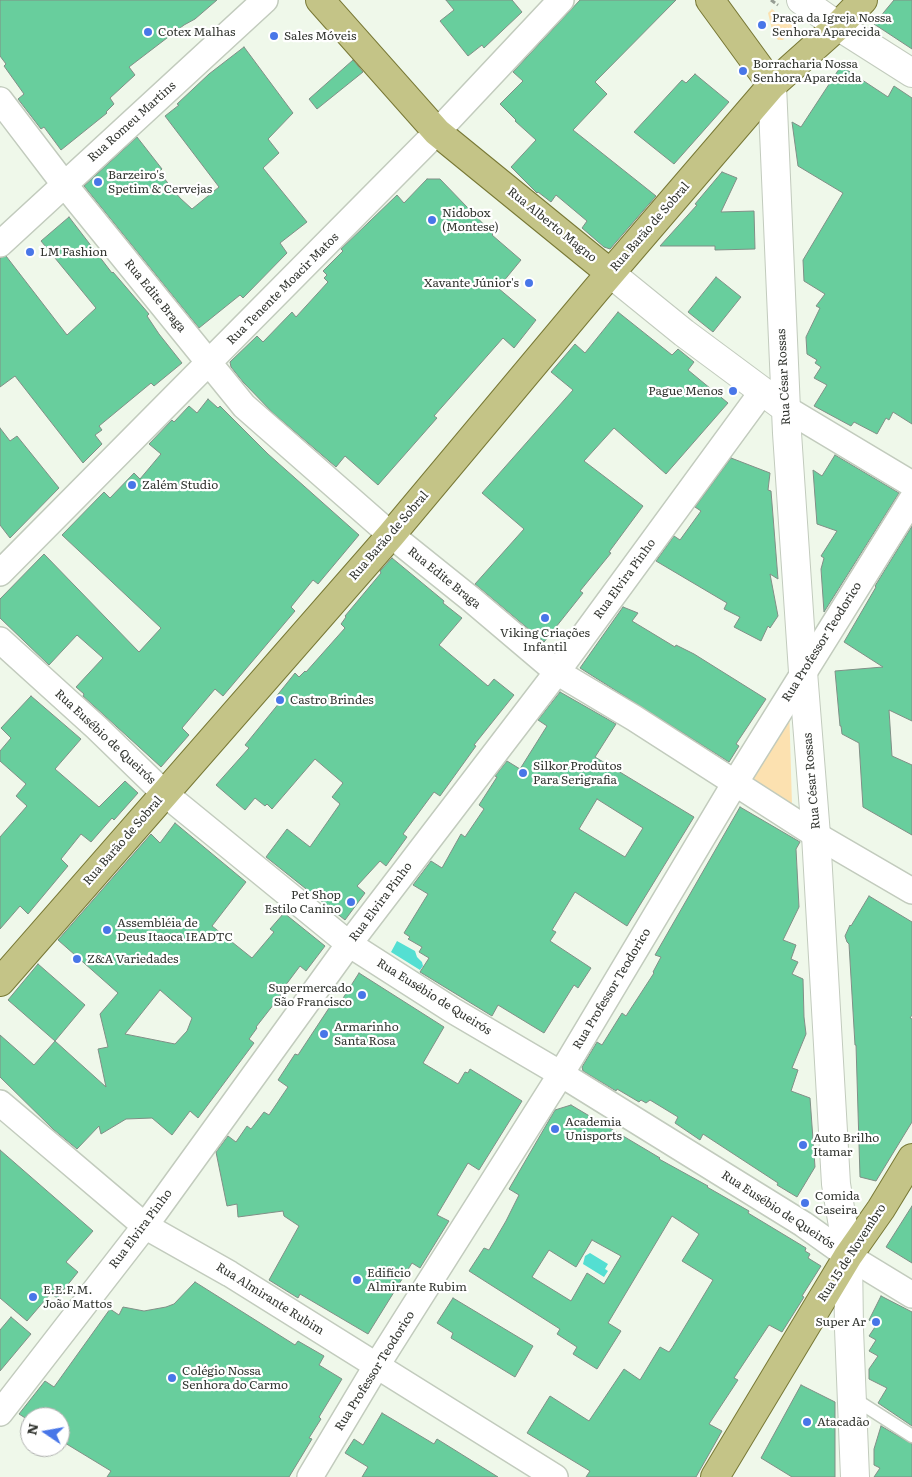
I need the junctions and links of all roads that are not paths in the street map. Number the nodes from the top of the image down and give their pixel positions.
1 (265, 0) edge
2 (320, 0) edge
3 (561, 0) edge
4 (710, 0) edge
5 (801, 0) edge
6 (862, 0) edge
7 (838, 26) junction
8 (912, 73) edge
9 (772, 85) junction
10 (0, 100) edge
11 (437, 132) junction
12 (64, 184) junction
13 (0, 244) edge
14 (610, 273) junction
15 (208, 364) junction
16 (762, 392) junction
17 (785, 408) junction
18 (912, 484) edge
19 (912, 500) edge
20 (391, 534) junction
21 (0, 573) edge
22 (0, 640) edge
23 (557, 672) junction
24 (803, 672) junction
25 (735, 783) junction
26 (164, 794) junction
27 (816, 835) junction
28 (912, 892) edge
29 (349, 944) junction
30 (0, 982) edge
31 (561, 1074) junction
32 (0, 1102) edge
33 (912, 1158) edge
34 (145, 1226) junction
35 (848, 1256) junction
36 (912, 1295) edge
37 (377, 1365) junction
38 (852, 1397) junction
39 (0, 1413) edge
40 (912, 1436) edge
41 (521, 1468) edge
42 (310, 1477) edge
43 (555, 1477) edge
44 (715, 1477) edge
45 (855, 1477) edge

1 - 12 street, Rua Romeu Martins
2 - 11 main road, Rua Alberto Magno
3 - 11 street, Rua Tenente Moacir Matos
4 - 9 main road
5 - 7 main road
6 - 7 main road, Rua Barão de Sobral
7 - 8 main road
7 - 9 main road, Rua Barão de Sobral
9 - 14 main road, Rua Barão de Sobral
9 - 17 main road, Rua César Rossas
10 - 12 street, Rua Edite Braga
11 - 14 main road, Rua Alberto Magno
11 - 15 street, Rua Tenente Moacir Matos
12 - 13 street, Rua Romeu Martins
12 - 15 street, Rua Edite Braga
14 - 16 main road, Rua Alberto Magno
14 - 20 main road, Rua Barão de Sobral
15 - 20 street, Rua Edite Braga
15 - 21 street, Rua Tenente Moacir Matos
16 - 17 main road, Rua Alberto Magno
16 - 23 street, Rua Elvira Pinho
17 - 18 street, Rua Alberto Magno
17 - 24 main road, Rua César Rossas
19 - 24 street, Rua Professor Teodorico
20 - 23 street, Rua Edite Braga
20 - 26 main road, Rua Barão de Sobral
22 - 26 street, Rua Eusébio de Queirós
23 - 25 street, Rua Edite Braga
23 - 29 street, Rua Elvira Pinho
24 - 25 street, Rua Professor Teodorico
24 - 27 main road, Rua César Rossas
25 - 27 street, Rua Edite Braga
25 - 31 street, Rua Professor Teodorico
26 - 29 street, Rua Eusébio de Queirós
26 - 30 main road, Rua Barão de Sobral
27 - 28 street, Rua Edite Braga
27 - 35 main road, Rua César Rossas
29 - 31 street, Rua Eusébio de Queirós
29 - 34 street, Rua Elvira Pinho
31 - 35 street, Rua Eusébio de Queirós
31 - 37 street, Rua Professor Teodorico
32 - 34 street, Rua Almirante Rubim
33 - 35 main road, Rua 15 de Novembro
34 - 37 street, Rua Almirante Rubim
34 - 39 street, Rua Elvira Pinho
35 - 36 street, Rua Eusébio de Queirós
35 - 38 main road, Rua César Rossas
35 - 44 main road, Rua 15 de Novembro
37 - 41 street, Rua Almirante Rubim
37 - 42 street, Rua Professor Teodorico
38 - 40 lane
38 - 45 main road, Rua César Rossas
41 - 43 street, Rua Almirante Rubim

